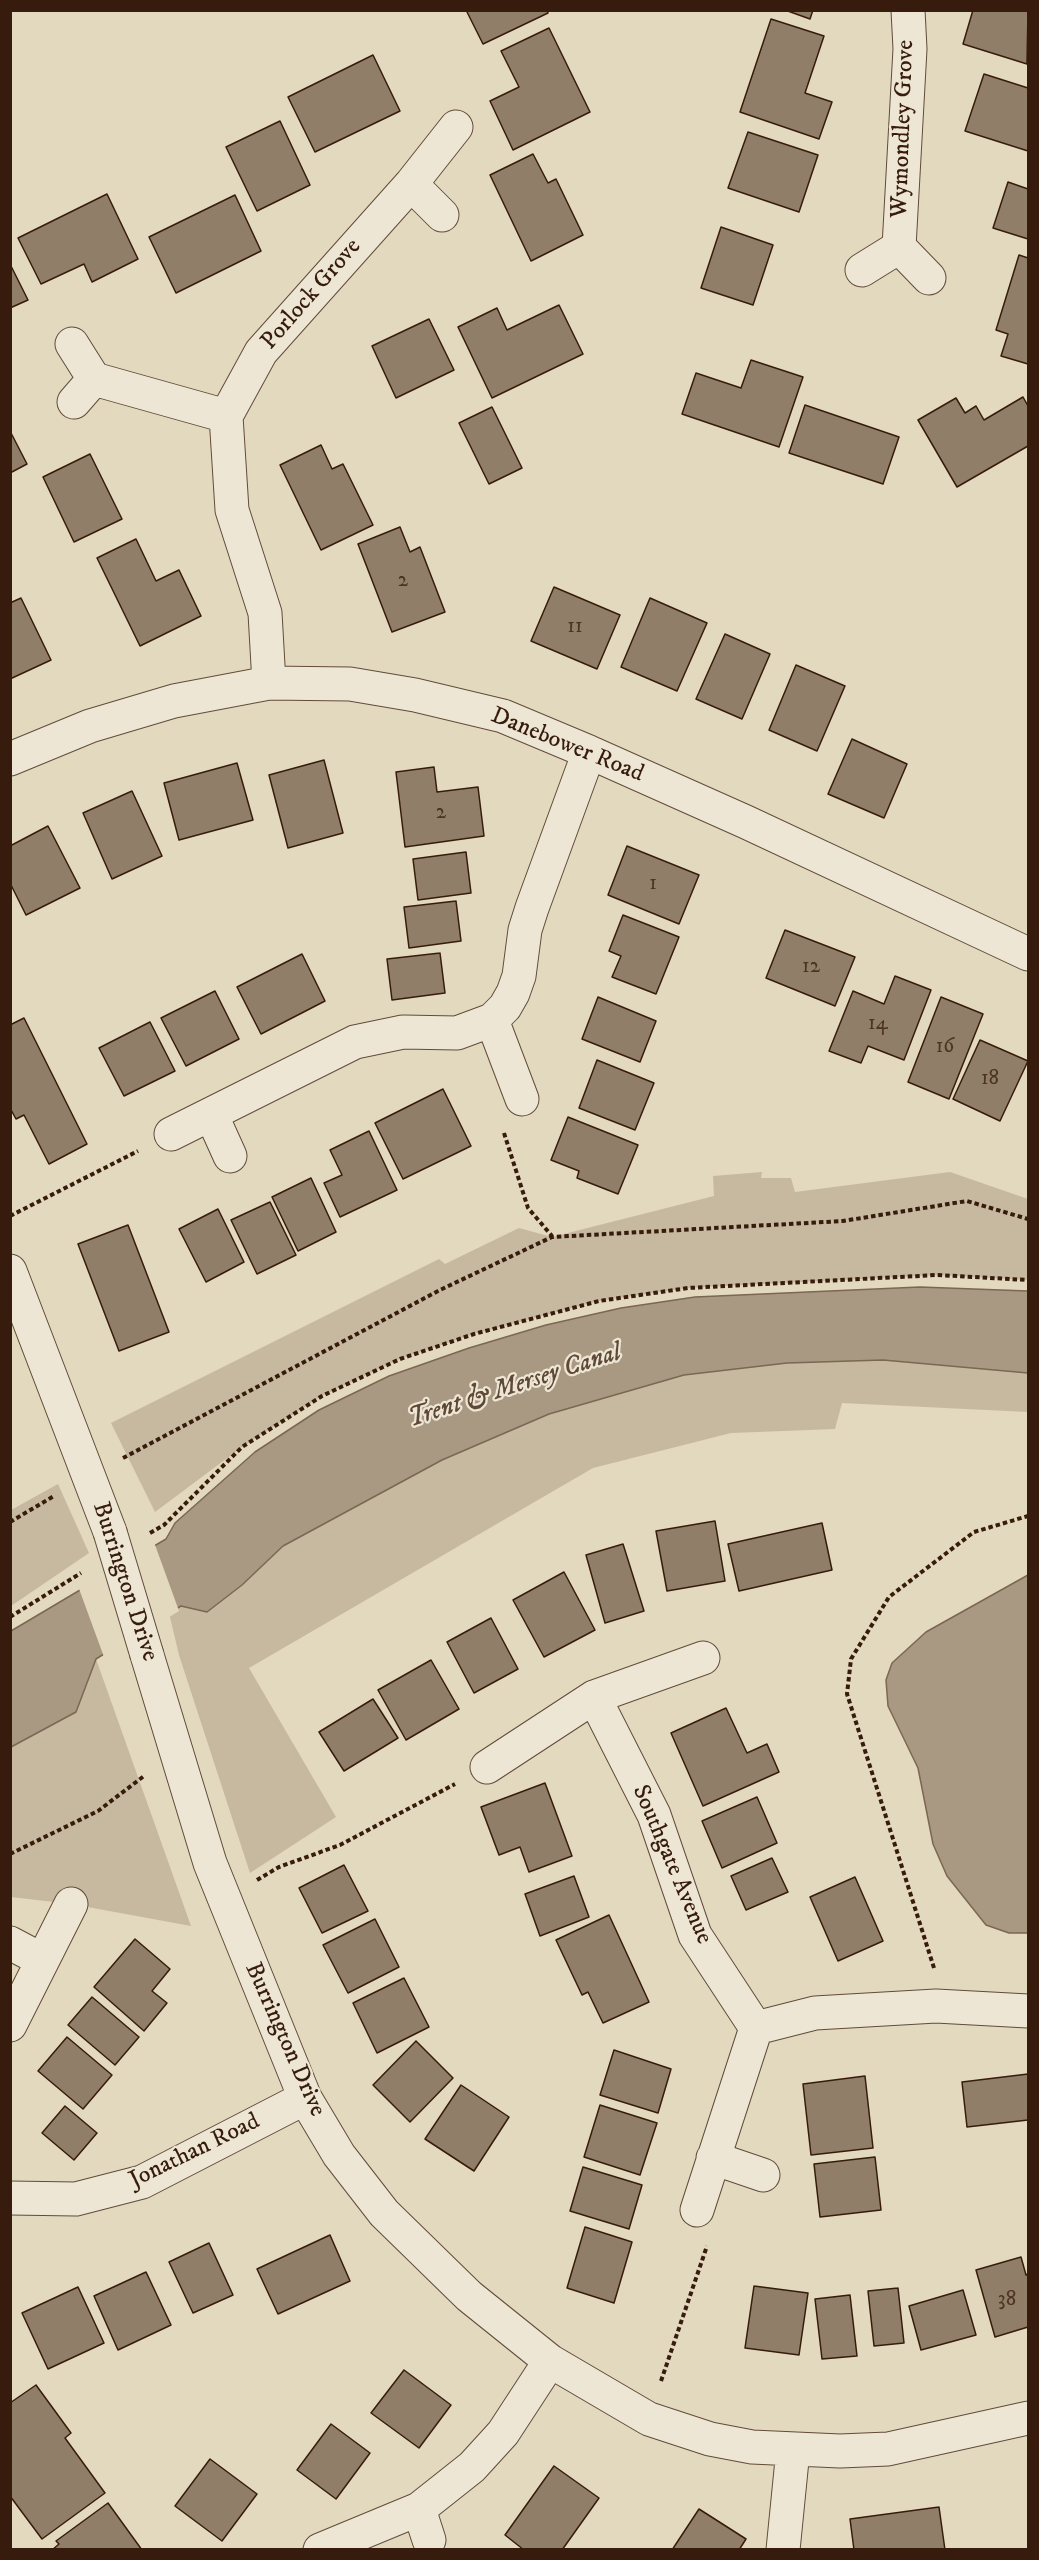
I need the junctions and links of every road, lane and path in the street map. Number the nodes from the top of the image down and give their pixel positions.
1 (908, 10) edge
2 (456, 127) dead end
3 (411, 184) junction
4 (442, 215) dead end
5 (899, 247) junction
6 (862, 270) dead end
7 (929, 278) dead end
8 (72, 344) dead end
9 (226, 416) junction
10 (269, 683) junction
11 (589, 752) junction
12 (10, 759) edge
13 (1029, 954) edge
14 (492, 1020) junction
15 (522, 1099) joint
16 (211, 1114) junction
17 (171, 1134) joint
18 (230, 1156) dead end
19 (10, 1216) edge
20 (1029, 1219) edge
21 (552, 1237) junction
22 (10, 1271) edge
23 (1029, 1280) edge
24 (88, 1475) junction
25 (1029, 1516) edge
26 (10, 1522) edge
27 (144, 1537) dead end
28 (83, 1572) dead end
29 (10, 1617) edge
30 (703, 1658) dead end
31 (594, 1697) junction
32 (178, 1751) junction
33 (488, 1767) joint
34 (10, 1854) edge
35 (225, 1899) junction
36 (71, 1904) dead end
37 (10, 1943) edge
38 (42, 1960) junction
39 (946, 2006) junction
40 (1029, 2011) edge
41 (10, 2025) edge
42 (756, 2028) junction
43 (305, 2098) junction
44 (713, 2158) junction
45 (763, 2175) dead end
46 (10, 2198) edge
47 (697, 2210) joint
48 (550, 2361) junction
49 (1029, 2418) edge
50 (649, 2419) junction
51 (793, 2450) junction
52 (419, 2509) junction
53 (429, 2540) dead end
54 (320, 2550) edge
55 (783, 2550) edge

1 - 5 street, Wymondley Grove
2 - 3 street, Porlock Grove
3 - 4 street
3 - 9 street, Porlock Grove
5 - 6 street, Wymondley Grove
5 - 7 street, Wymondley Grove
8 - 9 street
9 - 10 street
10 - 11 street, Danebower Road
10 - 12 street, Danebower Road
11 - 13 street, Danebower Road
11 - 14 street
14 - 15 street
14 - 16 street
15 - 21 path
16 - 17 street
16 - 18 street
17 - 19 path
20 - 21 path
21 - 24 path
22 - 24 street, Burrington Drive
23 - 27 path
24 - 26 path
24 - 32 street, Burrington Drive, bridge
25 - 39 path
28 - 29 path
30 - 31 street
31 - 33 street
31 - 42 street, Southgate Avenue
32 - 34 path
32 - 35 street, Burrington Drive
33 - 35 path
35 - 43 street, Burrington Drive
36 - 38 street
37 - 38 street
38 - 41 street
39 - 40 street
39 - 42 street
42 - 44 street
43 - 46 street, Jonathan Road
43 - 48 street, Burrington Drive
44 - 45 street
44 - 47 street
47 - 50 path
48 - 50 street, Burrington Drive
48 - 52 street
49 - 51 street, Burrington Drive
50 - 51 street, Burrington Drive
51 - 55 street
52 - 53 street
52 - 54 street

